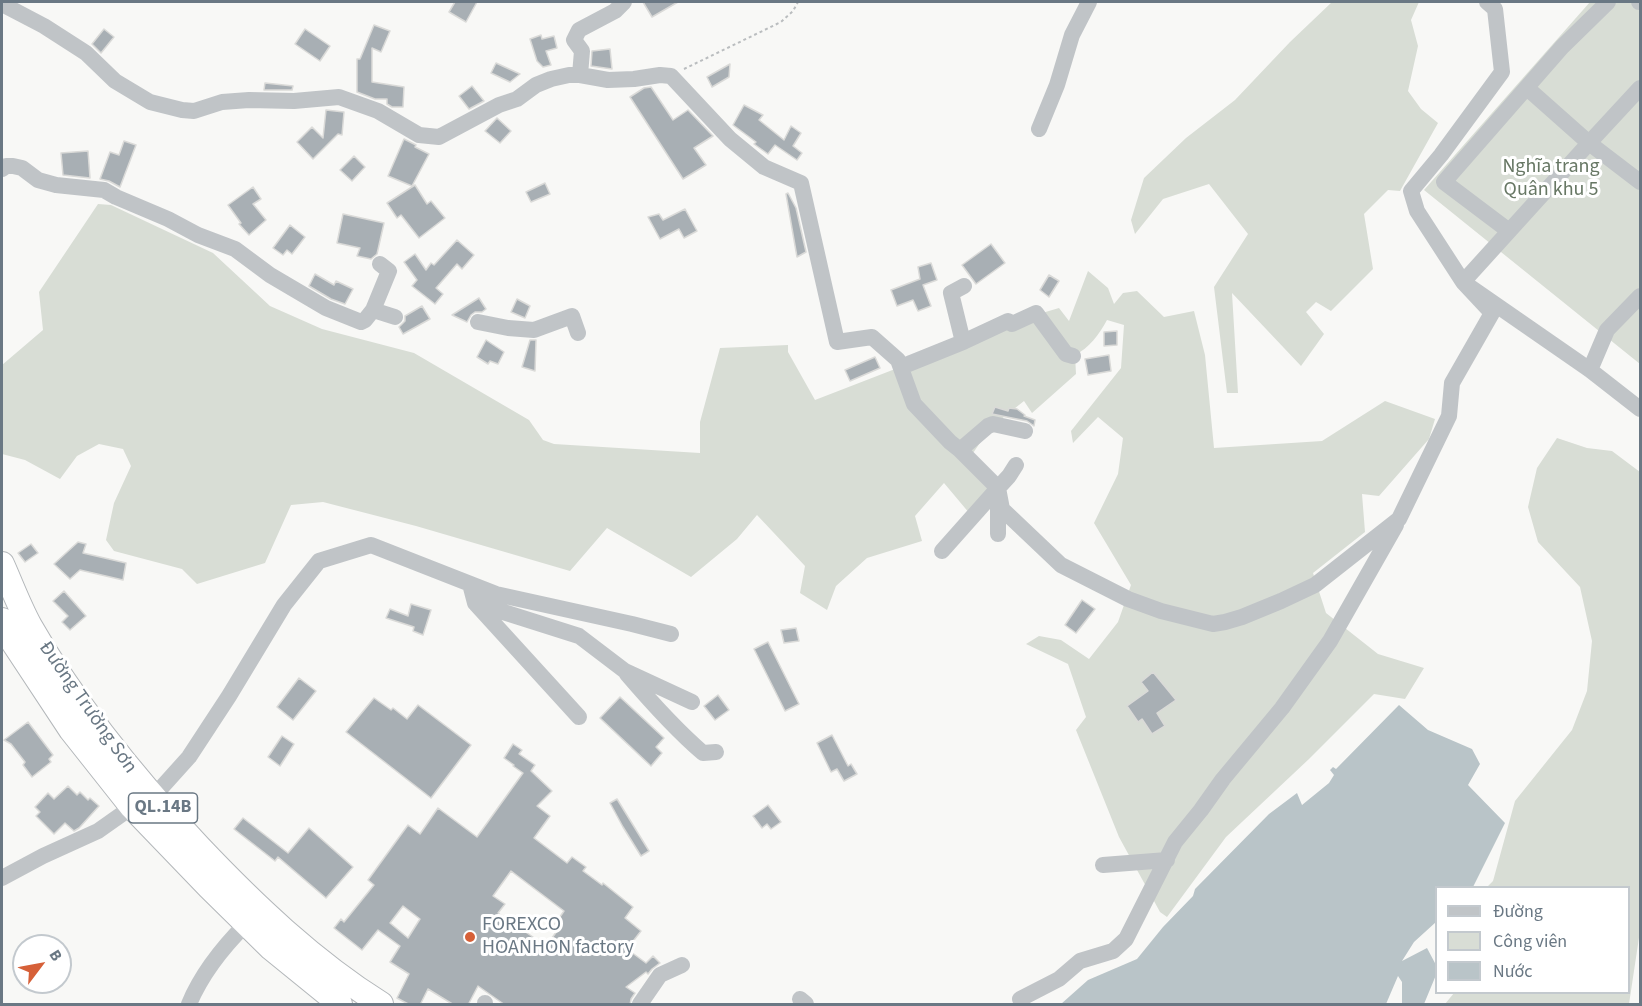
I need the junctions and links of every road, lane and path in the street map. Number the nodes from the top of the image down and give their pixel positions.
1 (624, 2) edge
2 (798, 2) edge
3 (1089, 2) edge
4 (1487, 2) edge
5 (1608, 2) edge
6 (2, 4) edge
7 (580, 75) junction
8 (671, 76) junction
9 (1527, 88) junction
10 (1641, 88) edge
11 (1040, 129) dead end
12 (1588, 143) junction
13 (2, 169) edge
14 (1641, 182) edge
15 (1509, 231) junction
16 (380, 264) dead end
17 (1463, 282) junction
18 (964, 286) dead end
19 (1641, 296) edge
20 (373, 310) junction
21 (394, 317) dead end
22 (478, 322) dead end
23 (578, 333) dead end
24 (963, 342) junction
25 (1073, 356) dead end
26 (901, 367) junction
27 (1590, 370) junction
28 (1641, 409) edge
29 (1025, 431) dead end
30 (960, 450) junction
31 (1016, 465) dead end
32 (998, 488) junction
33 (1399, 519) junction
34 (998, 534) dead end
35 (942, 551) dead end
36 (2, 564) edge
37 (470, 584) junction
38 (475, 603) junction
39 (3, 627) edge
40 (671, 634) dead end
41 (625, 672) junction
42 (692, 702) dead end
43 (579, 717) dead end
44 (716, 752) dead end
45 (143, 802) junction
46 (1167, 860) junction
47 (1103, 865) dead end
48 (2, 878) edge
49 (246, 924) junction
50 (682, 965) dead end
51 (1020, 999) dead end
52 (189, 1005) edge
53 (340, 1005) edge
54 (381, 1005) edge
55 (640, 1005) edge

1 - 7 street
2 - 8 path
3 - 11 street
4 - 17 street
5 - 9 street
6 - 7 street
7 - 8 street
8 - 26 street
9 - 12 street
9 - 15 street
10 - 12 street
12 - 14 street
12 - 15 street
13 - 20 street
15 - 17 street
16 - 20 street
17 - 27 street
17 - 33 street
18 - 24 street
19 - 27 street
20 - 21 street
22 - 23 street
24 - 25 street
24 - 26 street
26 - 30 street
27 - 28 street
29 - 30 street
30 - 32 street
31 - 32 street
32 - 33 street
32 - 34 street
32 - 35 street
33 - 46 street
36 - 45 highway, Đường Trường Sơn / QL.14B
37 - 38 street
37 - 40 street
37 - 45 street
38 - 41 street
38 - 43 street
39 - 45 highway, Đường Trường Sơn / QL.14B
41 - 42 street
41 - 44 street
45 - 48 street
45 - 49 highway, Đường Trường Sơn / QL.14B
45 - 54 highway, Đường Trường Sơn / QL.14B
46 - 47 street
46 - 51 street
49 - 52 street
49 - 53 highway, Đường Trường Sơn / QL.14B
50 - 55 street

